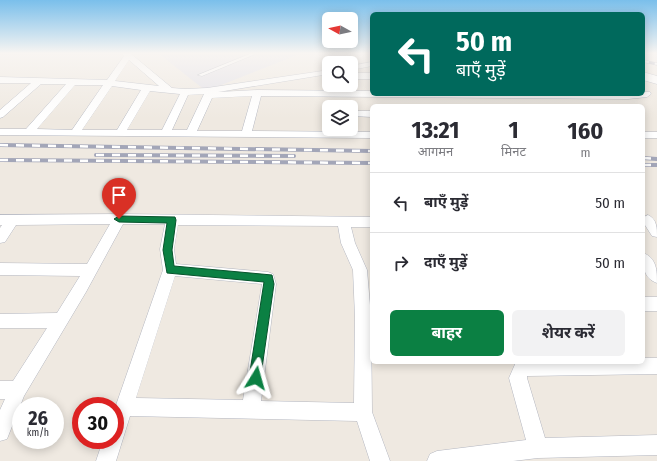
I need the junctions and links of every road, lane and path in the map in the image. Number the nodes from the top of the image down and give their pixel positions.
1 (115, 75) edge
2 (150, 75) edge
3 (319, 75) edge
4 (358, 76) edge
5 (370, 76) edge
6 (645, 77) edge
7 (0, 80) edge
8 (39, 80) junction
9 (657, 80) edge
10 (74, 81) junction
11 (109, 84) junction
12 (146, 89) junction
13 (170, 91) junction
14 (185, 92) junction
15 (208, 93) junction
16 (645, 93) edge
17 (257, 94) junction
18 (370, 94) edge
19 (657, 98) edge
20 (358, 114) edge
21 (370, 114) edge
22 (0, 115) edge
23 (0, 132) edge
24 (29, 132) junction
25 (121, 132) junction
26 (74, 133) junction
27 (165, 134) junction
28 (190, 134) junction
29 (246, 135) junction
30 (370, 135) edge
31 (657, 135) edge
32 (645, 136) edge
33 (119, 219) junction
34 (6, 220) edge
35 (172, 220) junction
36 (649, 220) edge
37 (344, 222) junction
38 (370, 222) edge
39 (657, 232) edge
40 (0, 238) edge
41 (645, 262) edge
42 (0, 269) edge
43 (91, 270) junction
44 (170, 270) junction
45 (657, 277) edge
46 (645, 304) edge
47 (657, 304) edge
48 (59, 320) junction
49 (0, 322) edge
50 (657, 366) edge
51 (0, 390) edge
52 (18, 390) junction
53 (125, 407) joint
54 (251, 409) junction
55 (363, 412) junction
56 (0, 432) edge
57 (657, 445) edge
58 (538, 448) junction
59 (110, 449) edge
60 (106, 461) edge
61 (380, 461) edge
62 (437, 461) edge

1 - 11 street
2 - 13 street
3 - 15 street
4 - 5 street
6 - 9 street
7 - 8 street
8 - 10 street
8 - 22 street
10 - 11 street
10 - 24 street
11 - 12 street
11 - 26 street
12 - 13 street
12 - 25 street
13 - 14 street
14 - 15 street
14 - 27 street
15 - 17 street
15 - 28 street
16 - 19 street
17 - 18 street
17 - 29 street
20 - 21 street
23 - 24 street
24 - 26 street
25 - 26 street
25 - 27 street
27 - 28 street
28 - 29 street
29 - 30 street
31 - 32 street
33 - 34 street
33 - 35 street
33 - 43 street
34 - 40 street
35 - 37 street
35 - 44 street
36 - 39 street
37 - 38 street
37 - 55 street
41 - 45 street
42 - 43 street
43 - 48 street
44 - 53 street
44 - 54 street
46 - 47 street
48 - 49 street
48 - 52 street
50 - 58 street
51 - 52 street
52 - 56 street
53 - 54 street
54 - 55 street
55 - 61 street
57 - 58 street
58 - 62 street
59 - 60 street

